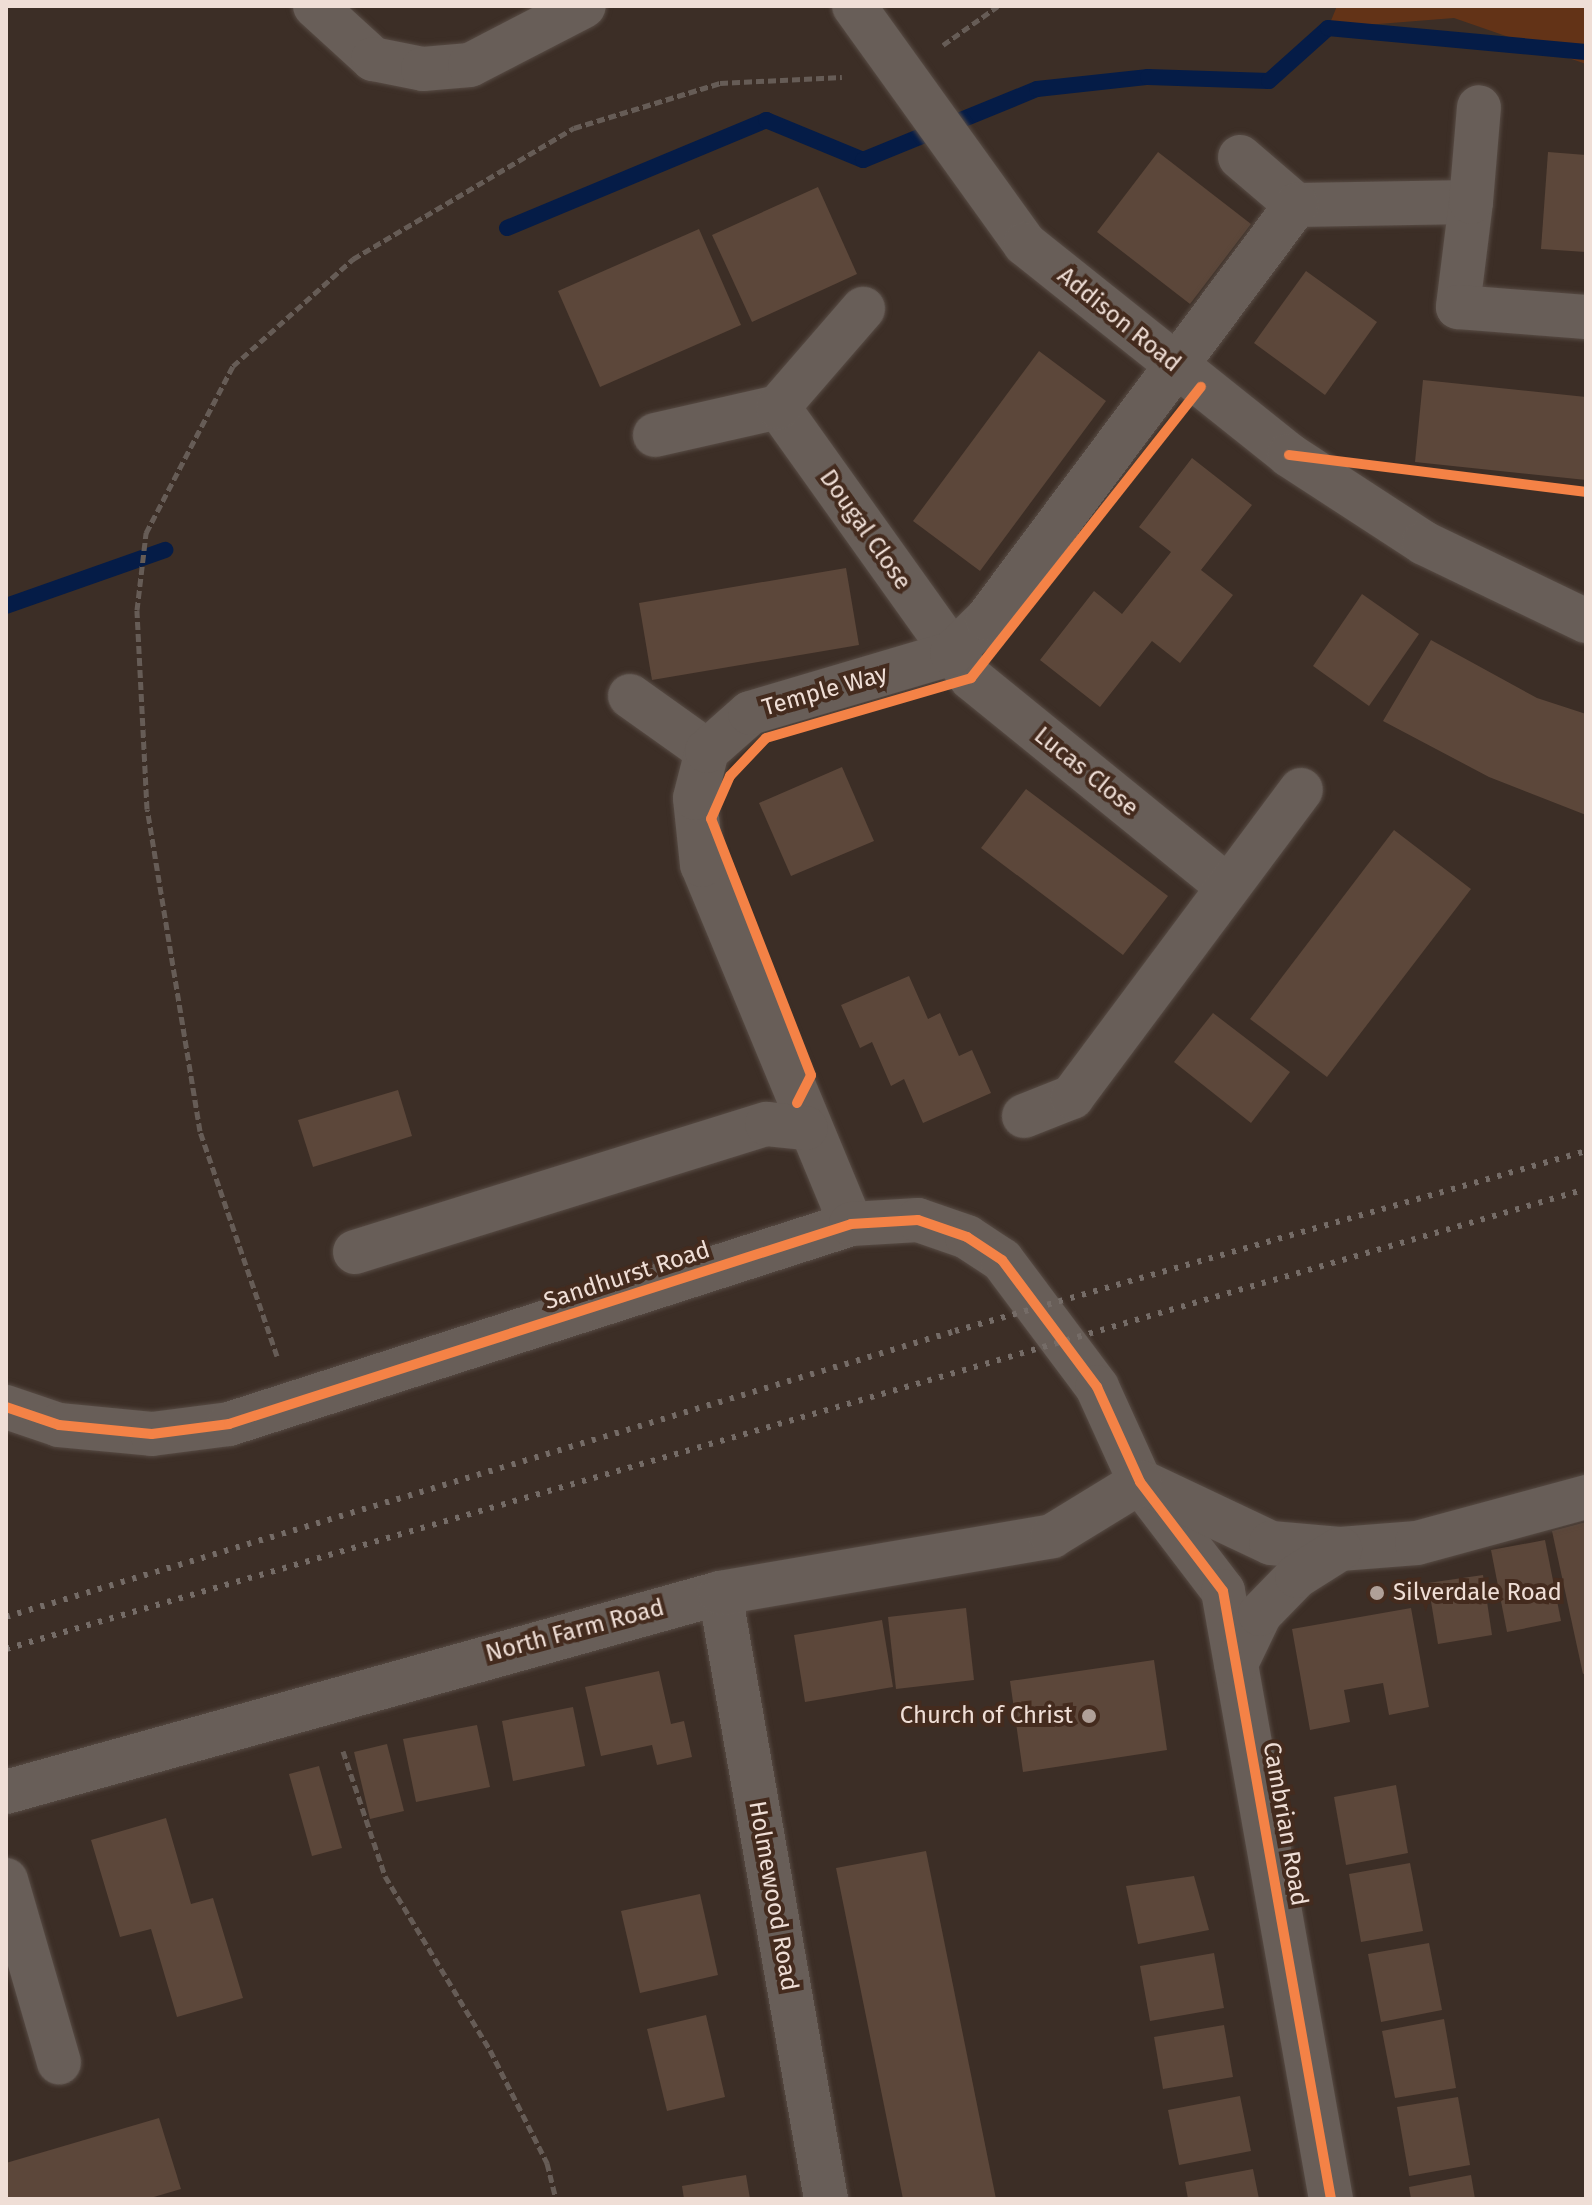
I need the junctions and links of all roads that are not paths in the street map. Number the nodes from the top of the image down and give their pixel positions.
1 (315, 6) edge
2 (584, 6) edge
3 (854, 6) edge
4 (1479, 107) dead end
5 (1240, 157) dead end
6 (1471, 202) junction
7 (1296, 205) junction
8 (863, 309) dead end
9 (1586, 317) edge
10 (1172, 364) junction
11 (778, 407) junction
12 (655, 435) dead end
13 (1586, 621) edge
14 (952, 653) junction
15 (630, 696) dead end
16 (707, 751) junction
17 (1301, 790) dead end
18 (1226, 885) junction
19 (1024, 1116) dead end
20 (806, 1128) junction
21 (851, 1224) junction
22 (355, 1252) dead end
23 (6, 1407) edge
24 (1140, 1482) junction
25 (1586, 1497) edge
26 (1340, 1549) junction
27 (720, 1593) junction
28 (1236, 1664) junction
29 (6, 1792) edge
30 (6, 1880) edge
31 (59, 2062) dead end
32 (826, 2199) edge
33 (1331, 2199) edge

1 - 2 street
3 - 10 street, Addison Road
4 - 6 street
5 - 7 street
6 - 7 street
6 - 9 street
7 - 10 street, Temple Way
8 - 11 street
10 - 13 street, Addison Road
10 - 14 street, Temple Way
11 - 12 street
11 - 14 street, Dougal Close
14 - 16 street, Temple Way
14 - 18 street, Lucas Close
15 - 16 street
16 - 20 street
17 - 18 street
18 - 19 street
20 - 21 street
20 - 22 street
21 - 23 street, Sandhurst Road
21 - 24 street, Sandhurst Road
24 - 26 street
24 - 27 street, North Farm Road
24 - 28 street, Cambrian Road
25 - 26 street
26 - 28 street
27 - 29 street, North Farm Road
27 - 32 street, Holmewood Road
28 - 33 street, Cambrian Road
30 - 31 street

